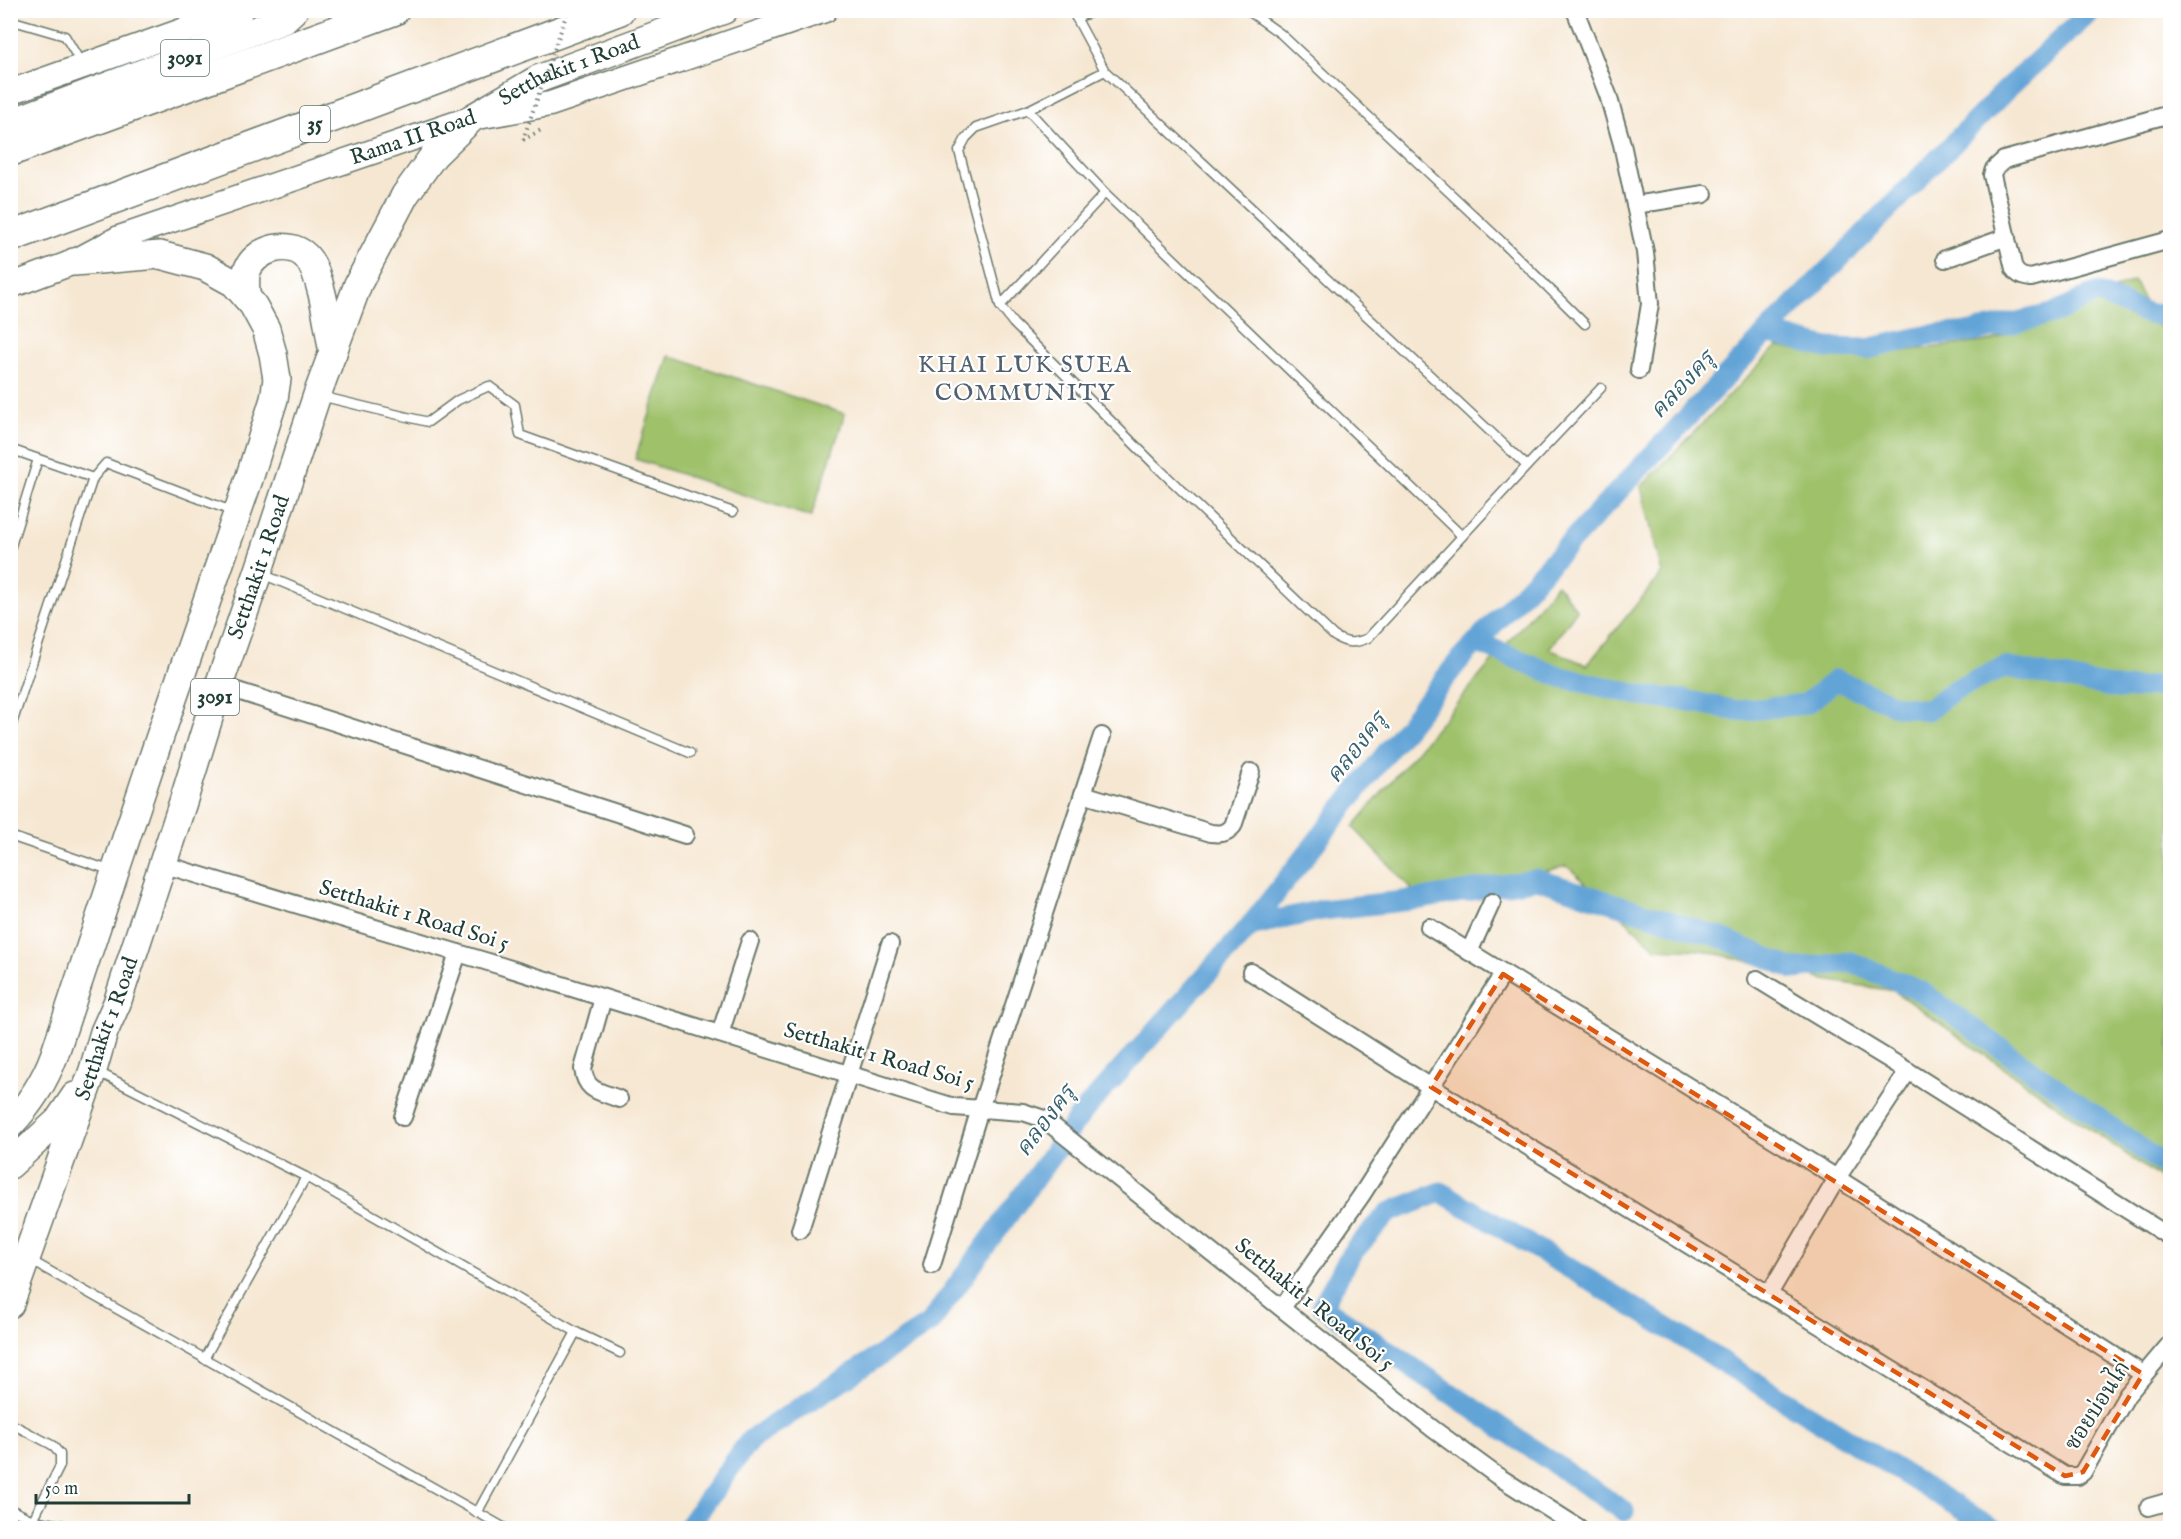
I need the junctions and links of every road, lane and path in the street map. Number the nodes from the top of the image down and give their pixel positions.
1 (308, 10) edge
2 (394, 10) edge
3 (568, 10) edge
4 (619, 10) edge
5 (724, 10) edge
6 (825, 10) edge
7 (1097, 10) edge
8 (1247, 10) edge
9 (1575, 10) edge
10 (239, 11) edge
11 (1074, 14) edge
12 (289, 15) edge
13 (10, 20) edge
14 (83, 66) junction
15 (1105, 71) junction
16 (10, 92) edge
17 (1028, 110) junction
18 (2170, 114) edge
19 (472, 118) junction
20 (10, 123) edge
21 (523, 140) dead end
22 (10, 151) edge
23 (1105, 193) junction
24 (1704, 194) dead end
25 (1635, 205) junction
26 (10, 237) edge
27 (2007, 237) junction
28 (2170, 240) edge
29 (1945, 259) dead end
30 (74, 262) junction
31 (10, 286) edge
32 (246, 297) junction
33 (1000, 306) junction
34 (1585, 324) dead end
35 (333, 353) junction
36 (1639, 370) dead end
37 (1601, 388) dead end
38 (317, 395) junction
39 (10, 449) edge
40 (38, 459) junction
41 (1527, 466) junction
42 (93, 478) junction
43 (734, 512) dead end
44 (237, 513) junction
45 (1462, 536) junction
46 (10, 549) edge
47 (258, 573) junction
48 (219, 685) junction
49 (10, 730) edge
50 (1102, 736) dead end
51 (690, 753) dead end
52 (1251, 772) dead end
53 (1083, 794) junction
54 (685, 834) dead end
55 (10, 836) edge
56 (162, 864) junction
57 (115, 872) junction
58 (1492, 902) dead end
59 (1429, 927) dead end
60 (750, 941) dead end
61 (890, 944) dead end
62 (1468, 952) junction
63 (458, 953) junction
64 (1251, 972) dead end
65 (1503, 974) junction
66 (1757, 979) dead end
67 (603, 998) junction
68 (104, 1032) junction
69 (720, 1034) junction
70 (93, 1070) junction
71 (1908, 1071) junction
72 (848, 1074) junction
73 (1431, 1087) junction
74 (619, 1099) dead end
75 (980, 1109) junction
76 (403, 1118) dead end
77 (10, 1125) edge
78 (10, 1165) edge
79 (306, 1177) junction
80 (1837, 1178) junction
81 (800, 1230) dead end
82 (2170, 1237) edge
83 (27, 1259) junction
84 (932, 1265) dead end
85 (1768, 1294) junction
86 (10, 1304) edge
87 (1282, 1308) junction
88 (576, 1332) junction
89 (2170, 1344) edge
90 (620, 1353) dead end
91 (204, 1359) junction
92 (2143, 1374) junction
93 (10, 1423) edge
94 (2170, 1501) edge
95 (2149, 1507) dead end
96 (10, 1509) edge
97 (477, 1513) junction
98 (33, 1520) junction
99 (79, 1528) edge
100 (506, 1528) edge
101 (1579, 1528) edge

1 - 12 main road
2 - 22 highway
3 - 21 path, bridge
4 - 26 highway, Rama II Road / 35
5 - 19 main road, Setthakit 1 Road / 3091
6 - 19 main road, Rama II Road / 35
7 - 11 lane
8 - 34 lane
9 - 25 street
10 - 14 main road
11 - 15 lane
12 - 20 main road, 3091
13 - 14 lane
14 - 16 main road
15 - 17 lane
15 - 41 lane
17 - 23 lane
17 - 33 lane
18 - 27 street
19 - 30 main road, Rama II Road / 35
19 - 35 main road, Setthakit 1 Road / 3091
23 - 33 lane
23 - 45 lane
24 - 25 street
25 - 36 street
27 - 28 street
27 - 29 street
30 - 31 main road, Rama II Road / 35
30 - 32 main road, Setthakit 1 Road / 3091
32 - 35 main road
32 - 44 main road, Setthakit 1 Road / 3091
33 - 45 lane
35 - 38 main road, Setthakit 1 Road / 3091
37 - 41 lane
38 - 43 lane
38 - 47 main road, Setthakit 1 Road / 3091
39 - 40 lane
40 - 42 lane
40 - 46 lane
41 - 45 lane
42 - 44 lane
42 - 49 lane
44 - 57 main road, Setthakit 1 Road / 3091
47 - 48 main road, Setthakit 1 Road / 3091
47 - 51 lane
48 - 54 street
48 - 56 main road, Setthakit 1 Road / 3091
50 - 53 street
52 - 53 street
53 - 75 street
55 - 57 lane
56 - 63 street, Setthakit 1 Road Soi 5
56 - 68 main road, Setthakit 1 Road / 3091
57 - 77 main road, Setthakit 1 Road / 3091
58 - 62 street
59 - 62 street
60 - 69 street
61 - 72 street
62 - 65 street
63 - 67 street, Setthakit 1 Road Soi 5
63 - 76 street
64 - 73 street
65 - 73 street
65 - 80 street
66 - 71 street
67 - 69 street, Setthakit 1 Road Soi 5
67 - 74 street
68 - 70 main road, Setthakit 1 Road / 3091
68 - 78 main road
69 - 72 street, Setthakit 1 Road Soi 5
70 - 79 lane
70 - 83 main road, Setthakit 1 Road / 3091
71 - 80 street
71 - 82 street
72 - 75 street, Setthakit 1 Road Soi 5
72 - 81 street
73 - 85 street
73 - 87 street
75 - 84 street
75 - 87 street, Setthakit 1 Road Soi 5
79 - 88 lane
79 - 91 lane
80 - 85 street
80 - 92 street
83 - 86 main road, Setthakit 1 Road / 3091
83 - 91 lane
85 - 92 street, ซอยบ่อนไก่
87 - 101 street, Setthakit 1 Road Soi 5
88 - 90 lane
88 - 97 lane
89 - 92 street, ซอยบ่อนไก่
91 - 97 lane
93 - 98 lane
94 - 95 street
96 - 98 lane
97 - 100 lane
98 - 99 lane

